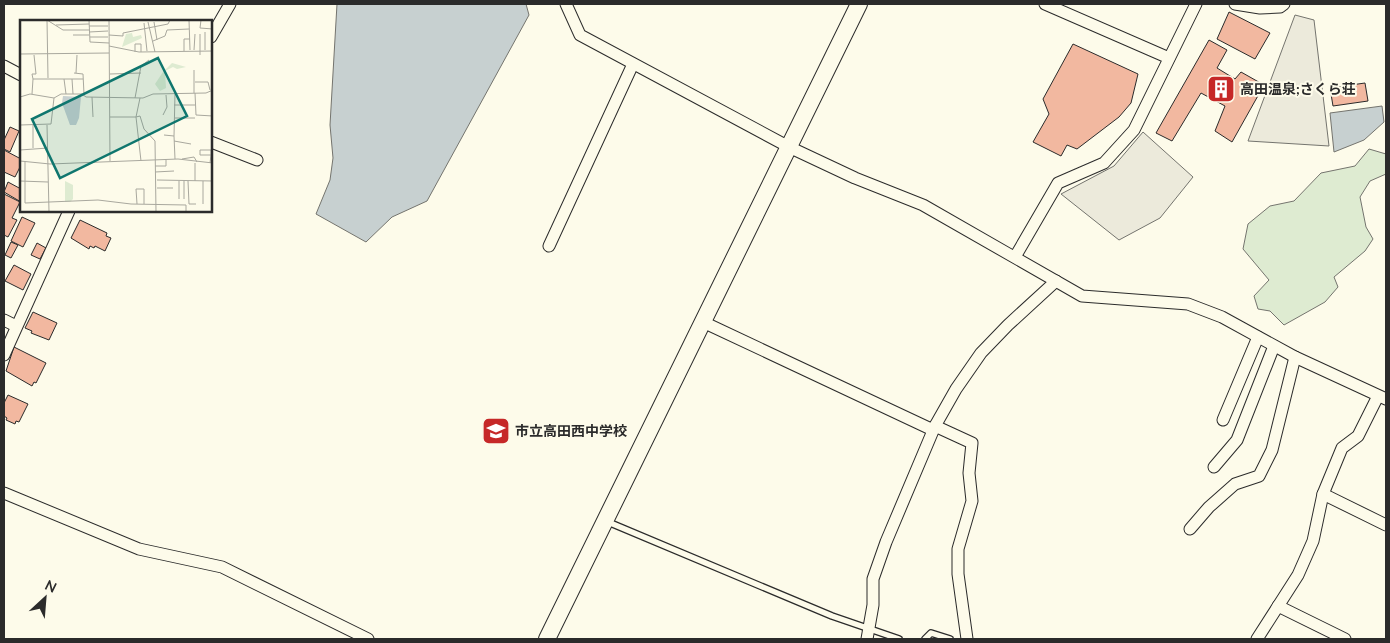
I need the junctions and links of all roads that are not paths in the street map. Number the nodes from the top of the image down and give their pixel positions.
1 (230, 4) edge
2 (567, 4) edge
3 (859, 4) edge
4 (1044, 4) edge
5 (1196, 4) edge
6 (1235, 4) edge
7 (1284, 4) edge
8 (212, 35) edge
9 (1169, 58) junction
10 (633, 64) junction
11 (4, 66) edge
12 (20, 74) edge
13 (212, 142) edge
14 (789, 147) junction
15 (257, 160) dead end
16 (70, 212) edge
17 (549, 246) dead end
18 (1015, 257) junction
19 (1056, 281) junction
20 (4, 320) edge
21 (703, 322) junction
22 (16, 326) junction
23 (1258, 337) junction
24 (1274, 346) junction
25 (4, 355) edge
26 (1295, 357) junction
27 (1382, 397) edge
28 (1223, 420) dead end
29 (934, 428) junction
30 (1214, 467) dead end
31 (4, 493) edge
32 (1323, 494) junction
33 (606, 521) junction
34 (1386, 524) edge
35 (1190, 529) dead end
36 (1278, 606) junction
37 (868, 634) edge
38 (368, 639) edge
39 (547, 639) edge
40 (899, 639) edge
41 (925, 639) edge
42 (950, 639) edge
43 (967, 639) edge
44 (1257, 639) edge
45 (1345, 639) edge

1 - 8 street
2 - 10 street
3 - 14 street
4 - 9 street
5 - 9 street
6 - 7 street
9 - 18 street
10 - 14 street
10 - 17 street
11 - 12 street
13 - 15 street
14 - 18 street
14 - 21 street
16 - 22 street
18 - 19 street
19 - 23 street
19 - 29 street
20 - 22 street
21 - 29 street
21 - 33 street
22 - 25 street
23 - 24 street
23 - 28 street
24 - 26 street
24 - 30 street
26 - 27 street
26 - 35 street
27 - 32 street
29 - 37 street
29 - 43 street
31 - 38 street
32 - 34 street
32 - 36 street
33 - 37 lane
33 - 39 street
36 - 44 street
36 - 45 street
37 - 40 lane
41 - 42 lane

